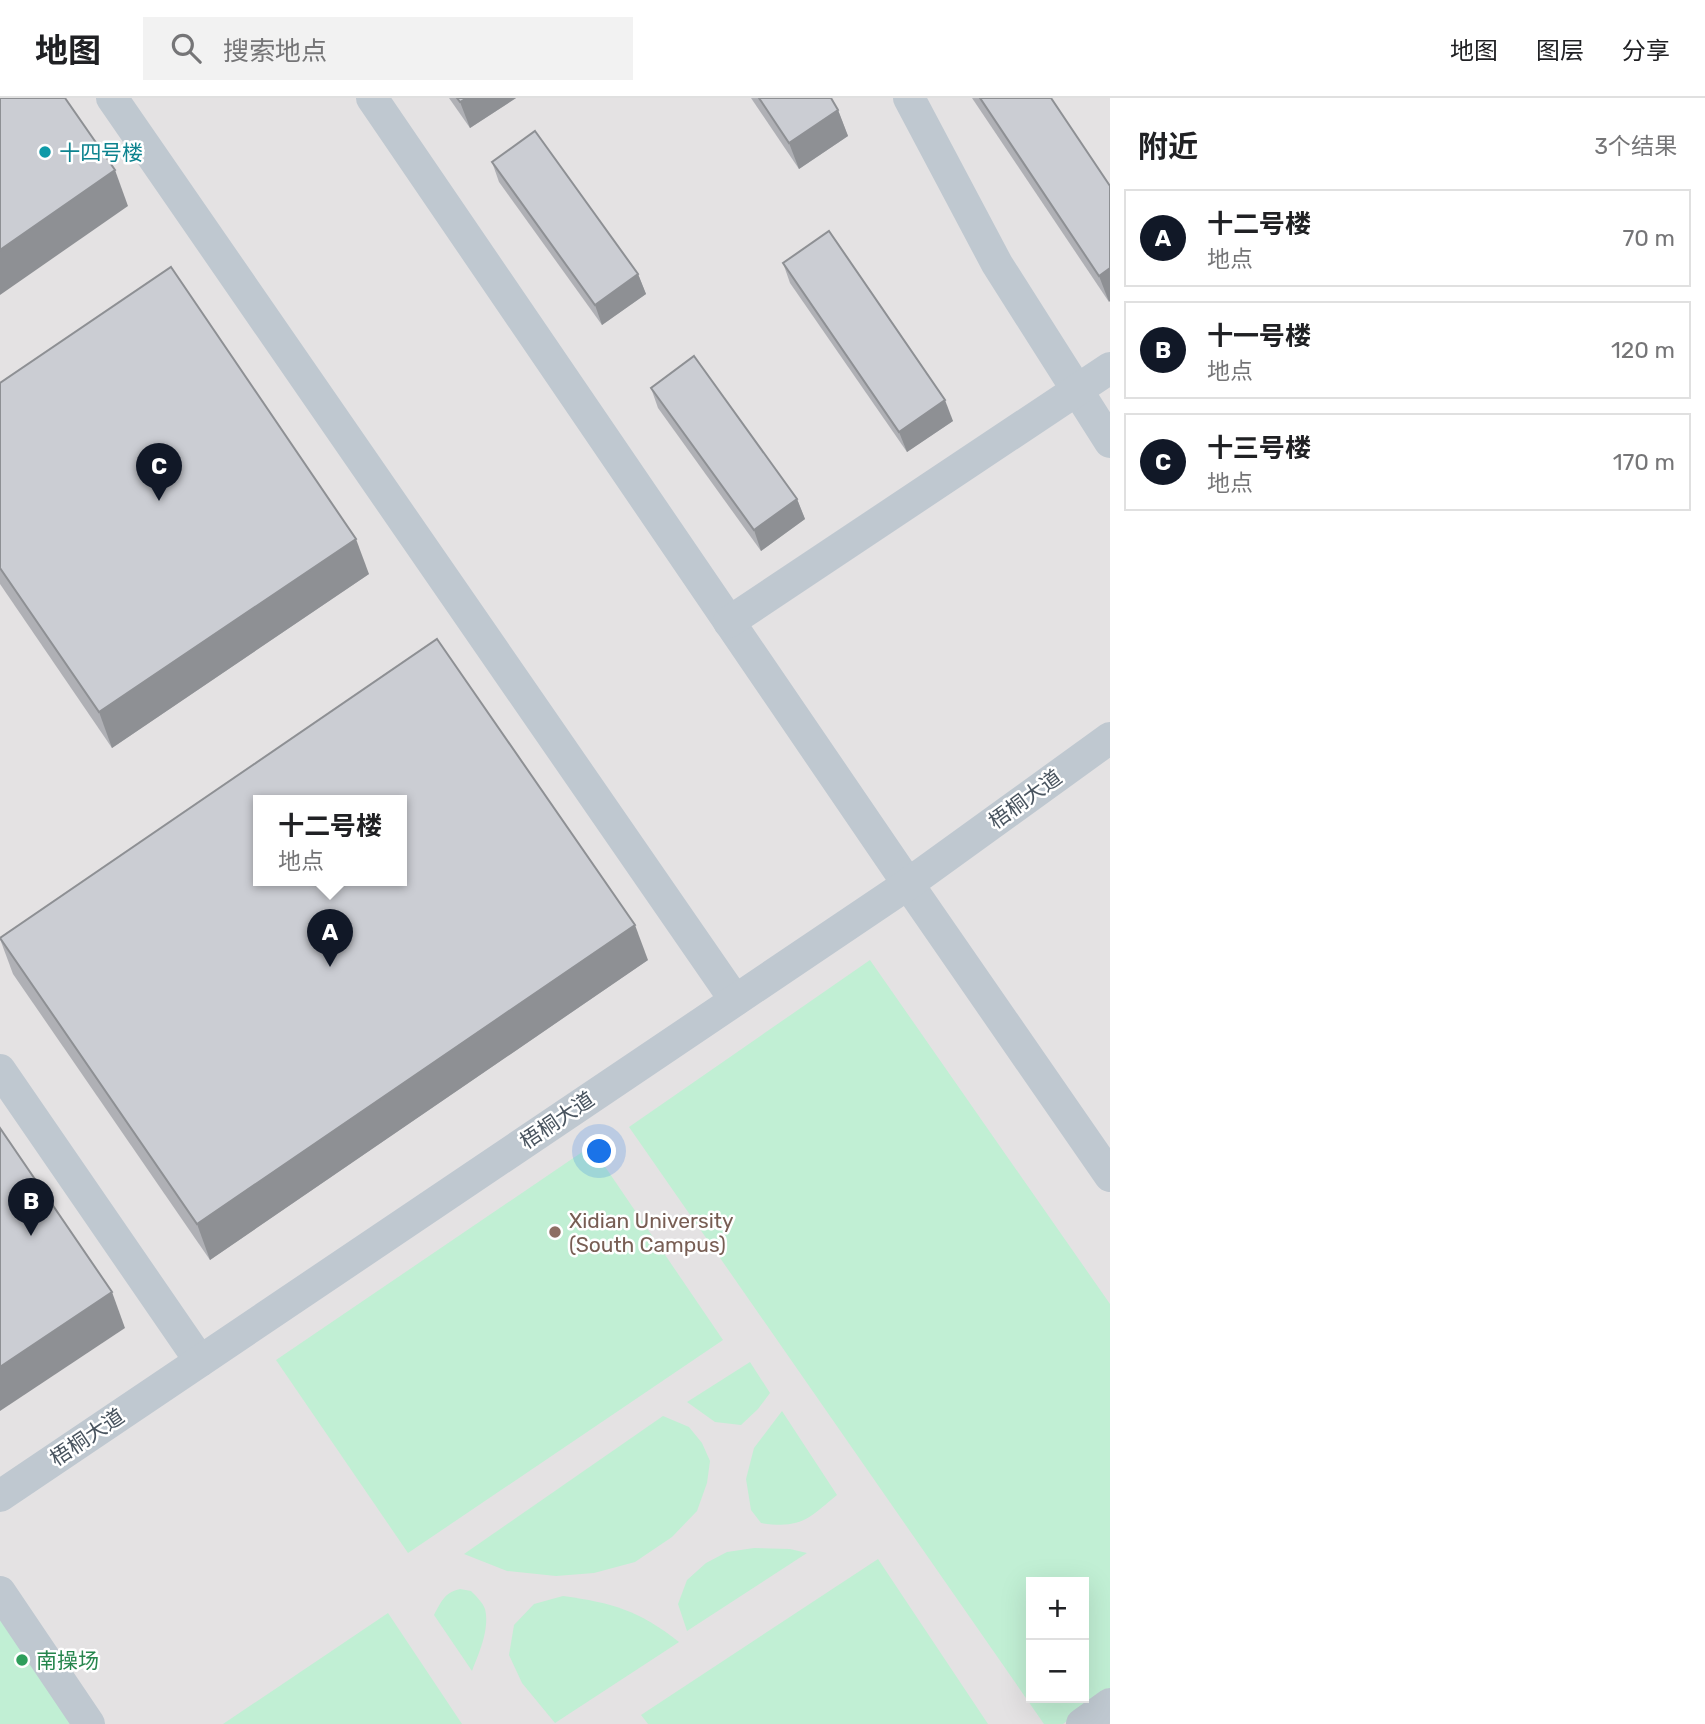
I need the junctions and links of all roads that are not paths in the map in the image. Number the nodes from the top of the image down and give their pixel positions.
1 (112, 98) edge
2 (372, 98) edge
3 (909, 98) edge
4 (1110, 368) edge
5 (1077, 390) junction
6 (1110, 442) edge
7 (729, 622) junction
8 (1110, 738) edge
9 (908, 884) junction
10 (735, 1000) junction
11 (0, 1070) edge
12 (1110, 1176) edge
13 (200, 1361) junction
14 (0, 1496) edge
15 (0, 1592) edge
16 (1110, 1704) edge
17 (89, 1724) edge
18 (1082, 1724) edge

1 - 10 street
2 - 7 street
3 - 5 street
4 - 5 street
5 - 6 street
5 - 7 street
7 - 9 street
8 - 9 street, 梧桐大道
9 - 10 street, 梧桐大道
9 - 12 street
10 - 13 street, 梧桐大道
11 - 13 street
13 - 14 street, 梧桐大道
15 - 17 street
16 - 18 street

